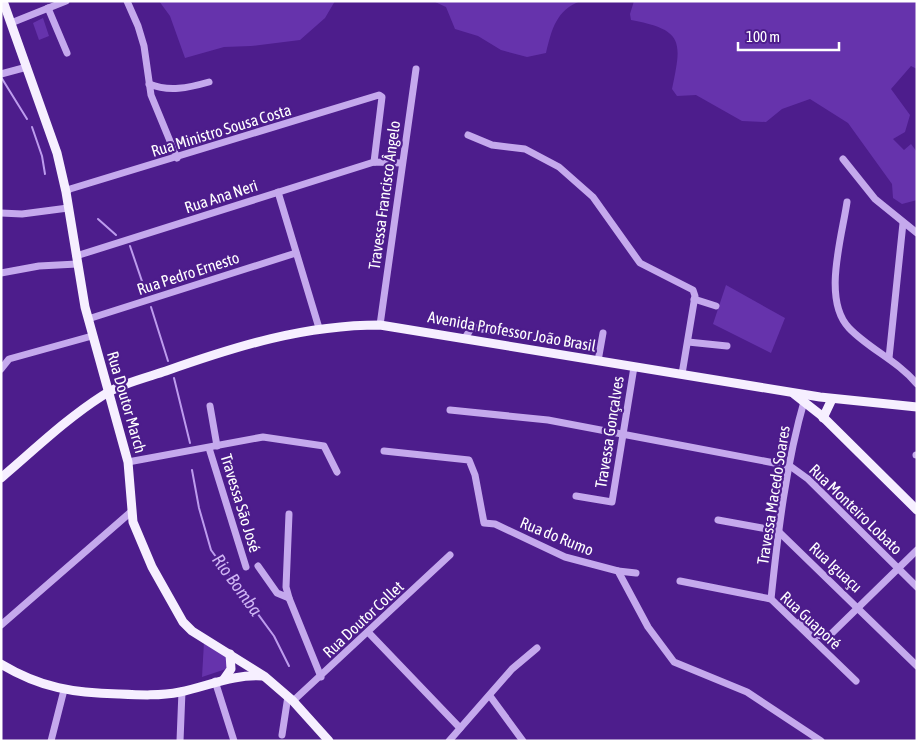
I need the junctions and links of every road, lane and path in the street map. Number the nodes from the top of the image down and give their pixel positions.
1 (66, 1) edge
2 (127, 1) edge
3 (3, 7) edge
4 (48, 8) junction
5 (10, 23) junction
6 (67, 53) dead end
7 (27, 67) junction
8 (416, 69) dead end
9 (2, 74) edge
10 (209, 82) dead end
11 (149, 84) junction
12 (468, 135) dead end
13 (177, 158) junction
14 (843, 159) dead end
15 (374, 162) junction
16 (402, 163) junction
17 (66, 192) junction
18 (278, 192) junction
19 (847, 202) dead end
20 (68, 208) junction
21 (1, 213) edge
22 (903, 223) junction
23 (917, 233) edge
24 (296, 253) junction
25 (76, 260) junction
26 (1, 273) edge
27 (694, 299) junction
28 (716, 306) dead end
29 (88, 319) junction
30 (380, 325) junction
31 (319, 328) junction
32 (492, 331) dead end
33 (602, 333) dead end
34 (92, 336) junction
35 (465, 338) junction
36 (688, 342) junction
37 (727, 346) dead end
38 (1, 356) edge
39 (889, 358) junction
40 (9, 359) junction
41 (598, 361) junction
42 (634, 366) junction
43 (1, 369) edge
44 (682, 374) junction
45 (917, 384) edge
46 (110, 392) junction
47 (805, 398) junction
48 (832, 399) junction
49 (210, 406) dead end
50 (917, 407) edge
51 (450, 410) dead end
52 (823, 418) junction
53 (622, 435) junction
54 (217, 446) junction
55 (209, 448) junction
56 (384, 451) dead end
57 (128, 462) junction
58 (790, 466) junction
59 (337, 472) dead end
60 (1, 478) edge
61 (576, 496) dead end
62 (917, 510) edge
63 (132, 511) junction
64 (289, 514) dead end
65 (718, 520) dead end
66 (778, 531) junction
67 (917, 550) edge
68 (450, 555) dead end
69 (246, 566) dead end
70 (258, 566) dead end
71 (896, 568) junction
72 (618, 571) junction
73 (636, 573) dead end
74 (680, 581) dead end
75 (917, 588) edge
76 (289, 598) junction
77 (771, 599) junction
78 (859, 607) junction
79 (784, 612) junction
80 (1, 625) edge
81 (368, 632) junction
82 (537, 648) dead end
83 (230, 654) junction
84 (1, 664) edge
85 (917, 666) edge
86 (264, 676) junction
87 (321, 677) junction
88 (220, 680) junction
89 (856, 681) dead end
90 (64, 690) junction
91 (182, 691) junction
92 (490, 696) junction
93 (291, 699) junction
94 (460, 728) junction
95 (282, 735) dead end
96 (51, 741) edge
97 (180, 741) edge
98 (234, 741) edge
99 (330, 741) edge
100 (449, 741) edge
101 (523, 741) edge
102 (821, 741) edge

1 - 4 street
2 - 11 street
3 - 5 main road, Rua Doutor March
4 - 5 street
4 - 6 street
5 - 7 main road, Rua Doutor March
7 - 9 street
7 - 17 main road, Rua Doutor March
8 - 16 street, Travessa Francisco Ângelo
10 - 11 street
11 - 13 street
12 - 27 street
13 - 15 street, Rua Ministro Sousa Costa
13 - 17 street, Rua Ministro Sousa Costa
14 - 22 street
15 - 16 street, Rua Ana Neri
15 - 18 street, Rua Ana Neri
16 - 30 street, Travessa Francisco Ângelo
17 - 20 main road, Rua Doutor March
18 - 24 street
18 - 25 street, Rua Ana Neri
19 - 39 street
20 - 21 street
20 - 25 main road, Rua Doutor March
22 - 23 street
22 - 39 street
24 - 29 street, Rua Pedro Ernesto
24 - 31 street
25 - 26 street, Rua Ana Neri
25 - 29 main road, Rua Doutor March
27 - 28 street
27 - 36 street
29 - 34 main road, Rua Doutor March
30 - 31 main road, Avenida Professor João Brasil
30 - 35 main road, Avenida Professor João Brasil
31 - 46 main road, Avenida Professor João Brasil
32 - 35 street
33 - 41 street
34 - 40 street
34 - 46 main road, Rua Doutor March
35 - 41 main road, Avenida Professor João Brasil
36 - 37 street
36 - 44 street
38 - 40 street
39 - 45 street
40 - 43 street
41 - 42 main road, Avenida Professor João Brasil
42 - 44 main road, Avenida Professor João Brasil
42 - 53 street, Travessa Gonçalves
44 - 47 main road, Avenida Professor João Brasil
46 - 57 main road, Rua Doutor March
46 - 60 main road, Avenida Professor João Brasil
47 - 48 main road
47 - 52 main road
47 - 58 street, Travessa Macedo Soares
48 - 50 main road
48 - 52 main road
49 - 54 street
51 - 53 street, Rua Monteiro Lobato
52 - 62 main road
53 - 58 street, Rua Monteiro Lobato
53 - 61 street, Travessa Gonçalves
54 - 55 street
54 - 59 street
55 - 57 street
55 - 69 street, Travessa São José
56 - 72 street, Rua do Rumo
57 - 63 main road, Rua Doutor March
58 - 66 street, Travessa Macedo Soares
58 - 71 street, Rua Monteiro Lobato
63 - 80 street
63 - 83 main road, Rua Doutor March
64 - 76 street
65 - 66 street
66 - 77 street, Travessa Macedo Soares
66 - 78 street, Rua Iguaçu
67 - 71 street
68 - 81 street, Rua Doutor Collet
70 - 76 street
71 - 75 street, Rua Monteiro Lobato
71 - 78 street
72 - 73 street
72 - 102 street
74 - 77 street, Rua Guaporé
76 - 87 street
77 - 79 street, Rua Guaporé
78 - 79 street
78 - 85 street, Rua Iguaçu
79 - 89 street, Rua Guaporé
81 - 87 street, Rua Doutor Collet
81 - 94 street
82 - 92 street
83 - 86 main road, Rua Doutor March
83 - 88 main road
84 - 90 main road
86 - 88 main road
86 - 93 main road, Rua Doutor March
87 - 93 street, Rua Doutor Collet
88 - 91 main road
88 - 98 street
90 - 91 main road
90 - 96 street
91 - 97 street
92 - 94 street
92 - 101 street
93 - 95 street
93 - 99 main road, Rua Doutor March
94 - 100 street

